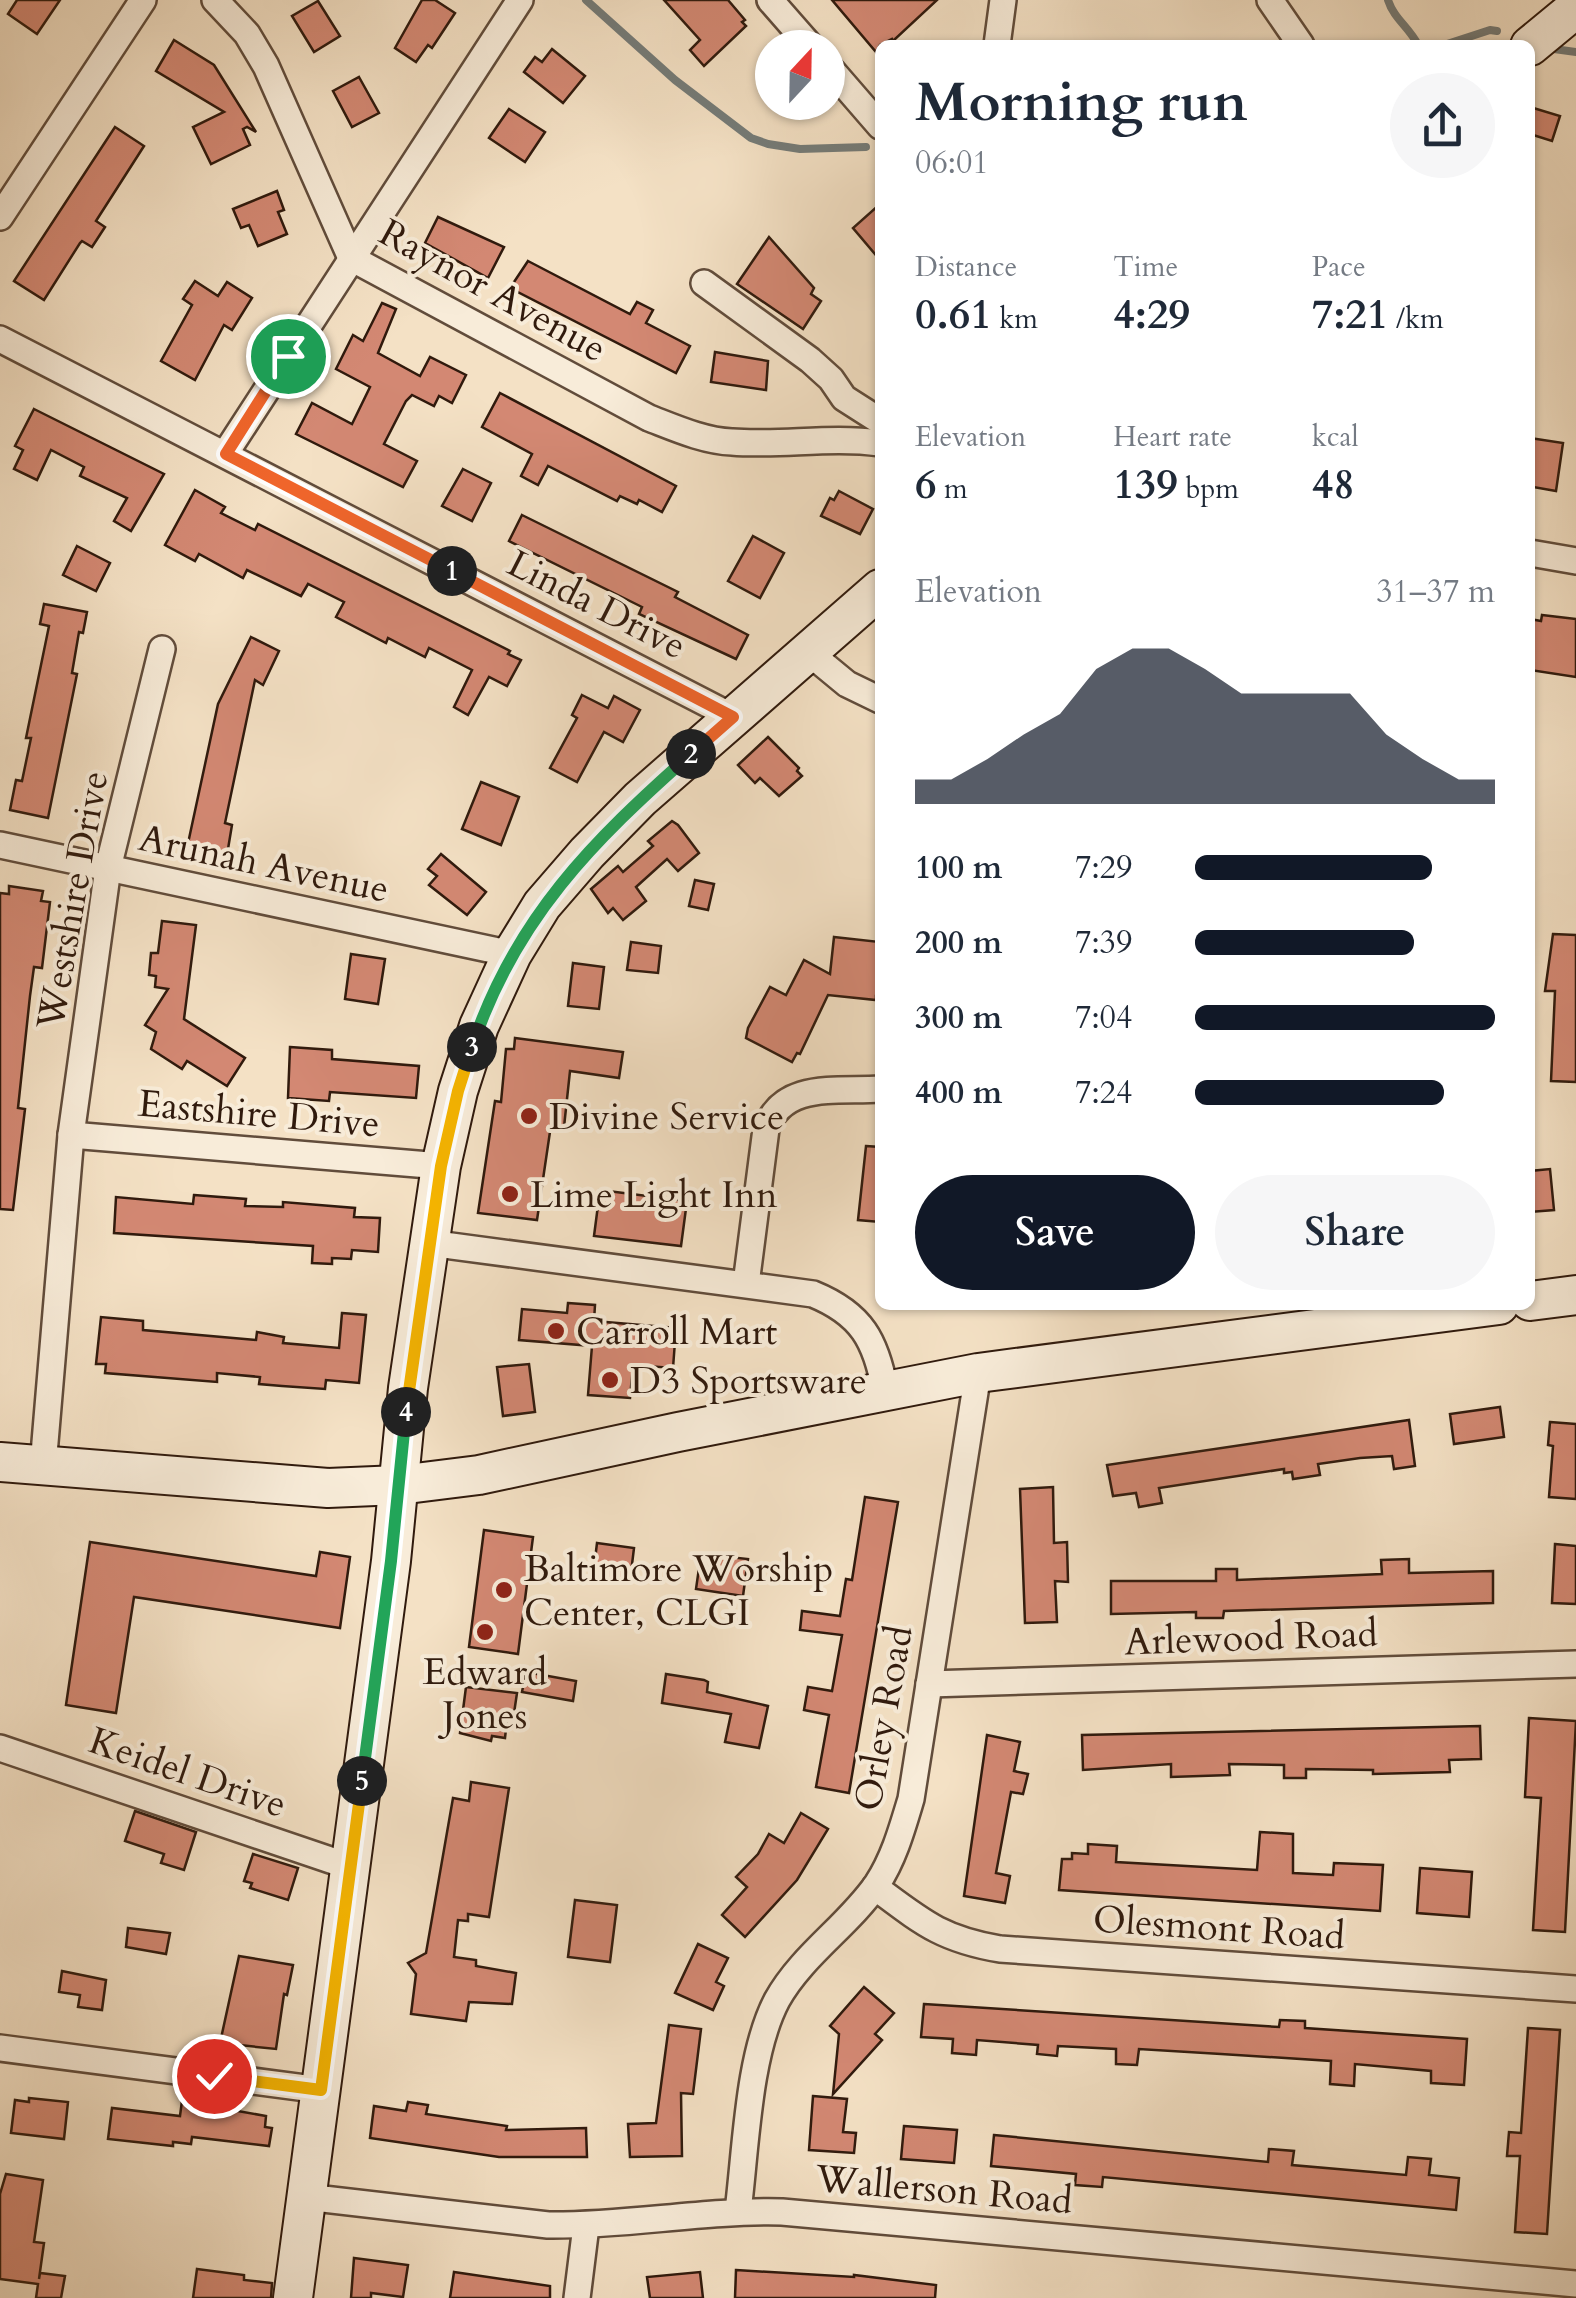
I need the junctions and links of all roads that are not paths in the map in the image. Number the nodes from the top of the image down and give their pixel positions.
1 (143, 0) edge
2 (215, 0) edge
3 (520, 0) edge
4 (770, 0) edge
5 (1003, 0) edge
6 (1270, 0) edge
7 (1562, 9) edge
8 (796, 30) edge
9 (999, 40) edge
10 (1298, 40) edge
11 (1535, 40) edge
12 (845, 86) edge
13 (875, 120) edge
14 (0, 217) edge
15 (351, 258) junction
16 (704, 283) dead end
17 (0, 339) edge
18 (875, 418) edge
19 (875, 443) edge
20 (226, 454) junction
21 (1535, 554) edge
22 (1576, 561) edge
23 (875, 594) edge
24 (162, 649) dead end
25 (808, 651) junction
26 (875, 698) edge
27 (733, 717) junction
28 (0, 845) edge
29 (108, 868) junction
30 (512, 954) junction
31 (875, 1089) edge
32 (71, 1135) junction
33 (441, 1166) junction
34 (430, 1244) junction
35 (746, 1284) junction
36 (1576, 1295) edge
37 (1535, 1300) edge
38 (1461, 1310) edge
39 (978, 1373) junction
40 (885, 1390) junction
41 (0, 1462) edge
42 (42, 1466) junction
43 (399, 1485) junction
44 (1576, 1664) edge
45 (928, 1684) junction
46 (0, 1748) edge
47 (351, 1866) junction
48 (875, 1887) junction
49 (1576, 1989) edge
50 (0, 2048) edge
51 (321, 2090) junction
52 (306, 2197) junction
53 (738, 2211) junction
54 (586, 2226) junction
55 (1576, 2284) edge
56 (294, 2298) edge
57 (577, 2298) edge

1 - 14 street
2 - 15 street, Raynor Avenue
3 - 15 street
4 - 8 street
5 - 9 street
6 - 10 street
7 - 11 main road
12 - 13 street
15 - 19 street, Raynor Avenue
15 - 20 street
16 - 18 street
17 - 20 street, Linda Drive
20 - 27 street, Linda Drive
21 - 22 street
23 - 25 main road
24 - 29 street, Westshire Drive
25 - 26 street
25 - 27 main road
27 - 30 main road
28 - 29 street, Arunah Avenue
29 - 30 street, Arunah Avenue
29 - 32 street, Westshire Drive
30 - 33 main road
31 - 35 street
32 - 33 street, Eastshire Drive
32 - 42 street, Westshire Drive
33 - 34 main road
34 - 35 street
34 - 43 main road
35 - 40 street
36 - 37 main road
38 - 39 main road
39 - 40 main road
39 - 45 street, Orley Road
40 - 43 main road
41 - 42 main road
42 - 43 main road
43 - 47 main road
44 - 45 street, Arlewood Road
45 - 48 street, Orley Road
46 - 47 street, Keidel Drive
47 - 51 main road
48 - 49 street, Olesmont Road
48 - 53 street, Orley Road
50 - 51 street
51 - 52 main road
52 - 54 street, Wallerson Road
52 - 56 main road
53 - 54 street, Wallerson Road
53 - 55 street, Wallerson Road
54 - 57 street

